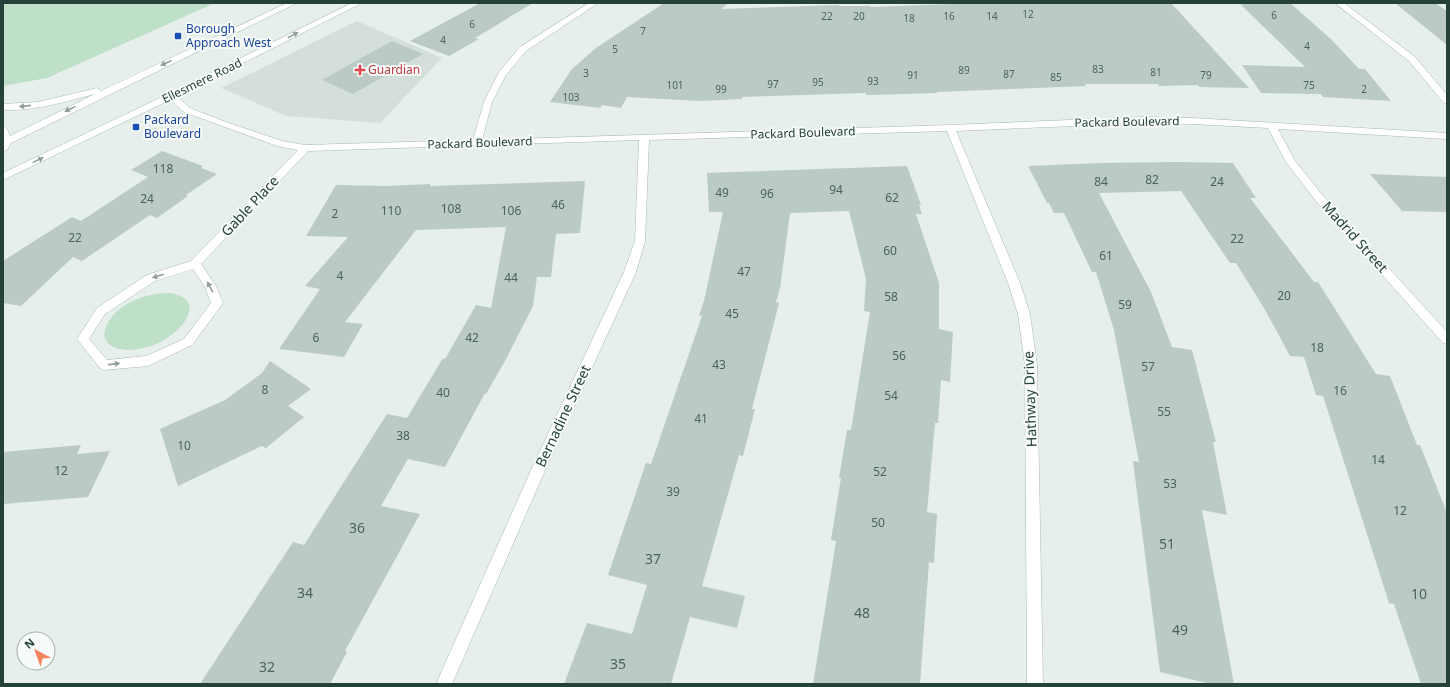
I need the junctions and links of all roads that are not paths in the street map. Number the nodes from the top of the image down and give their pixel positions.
1 (293, 3) edge
2 (358, 3) edge
3 (594, 3) edge
4 (1339, 3) edge
5 (118, 86) junction
6 (171, 96) junction
7 (1447, 100) edge
8 (3, 106) edge
9 (1272, 127) junction
10 (950, 128) junction
11 (3, 129) edge
12 (1447, 136) edge
13 (644, 138) junction
14 (477, 142) junction
15 (4, 144) edge
16 (305, 148) junction
17 (3, 177) edge
18 (195, 264) junction
19 (1447, 340) edge
20 (444, 684) edge
21 (1035, 684) edge

1 -> 5 street
6 -> 2 street, Ellesmere Road
3 - 14 street
4 - 7 street
5 -> 8 street
5 -> 15 street
6 - 16 street, Packard Boulevard
17 -> 6 street, Ellesmere Road
9 - 10 street, Packard Boulevard
9 - 12 street, Packard Boulevard
9 - 19 street, Madrid Street
10 - 13 street, Packard Boulevard
10 - 21 street, Hathway Drive
11 - 15 street
13 - 14 street, Packard Boulevard
13 - 20 street, Bernadine Street
14 - 16 street, Packard Boulevard
16 - 18 street, Gable Place
18 -> 18 street, Gable Place

